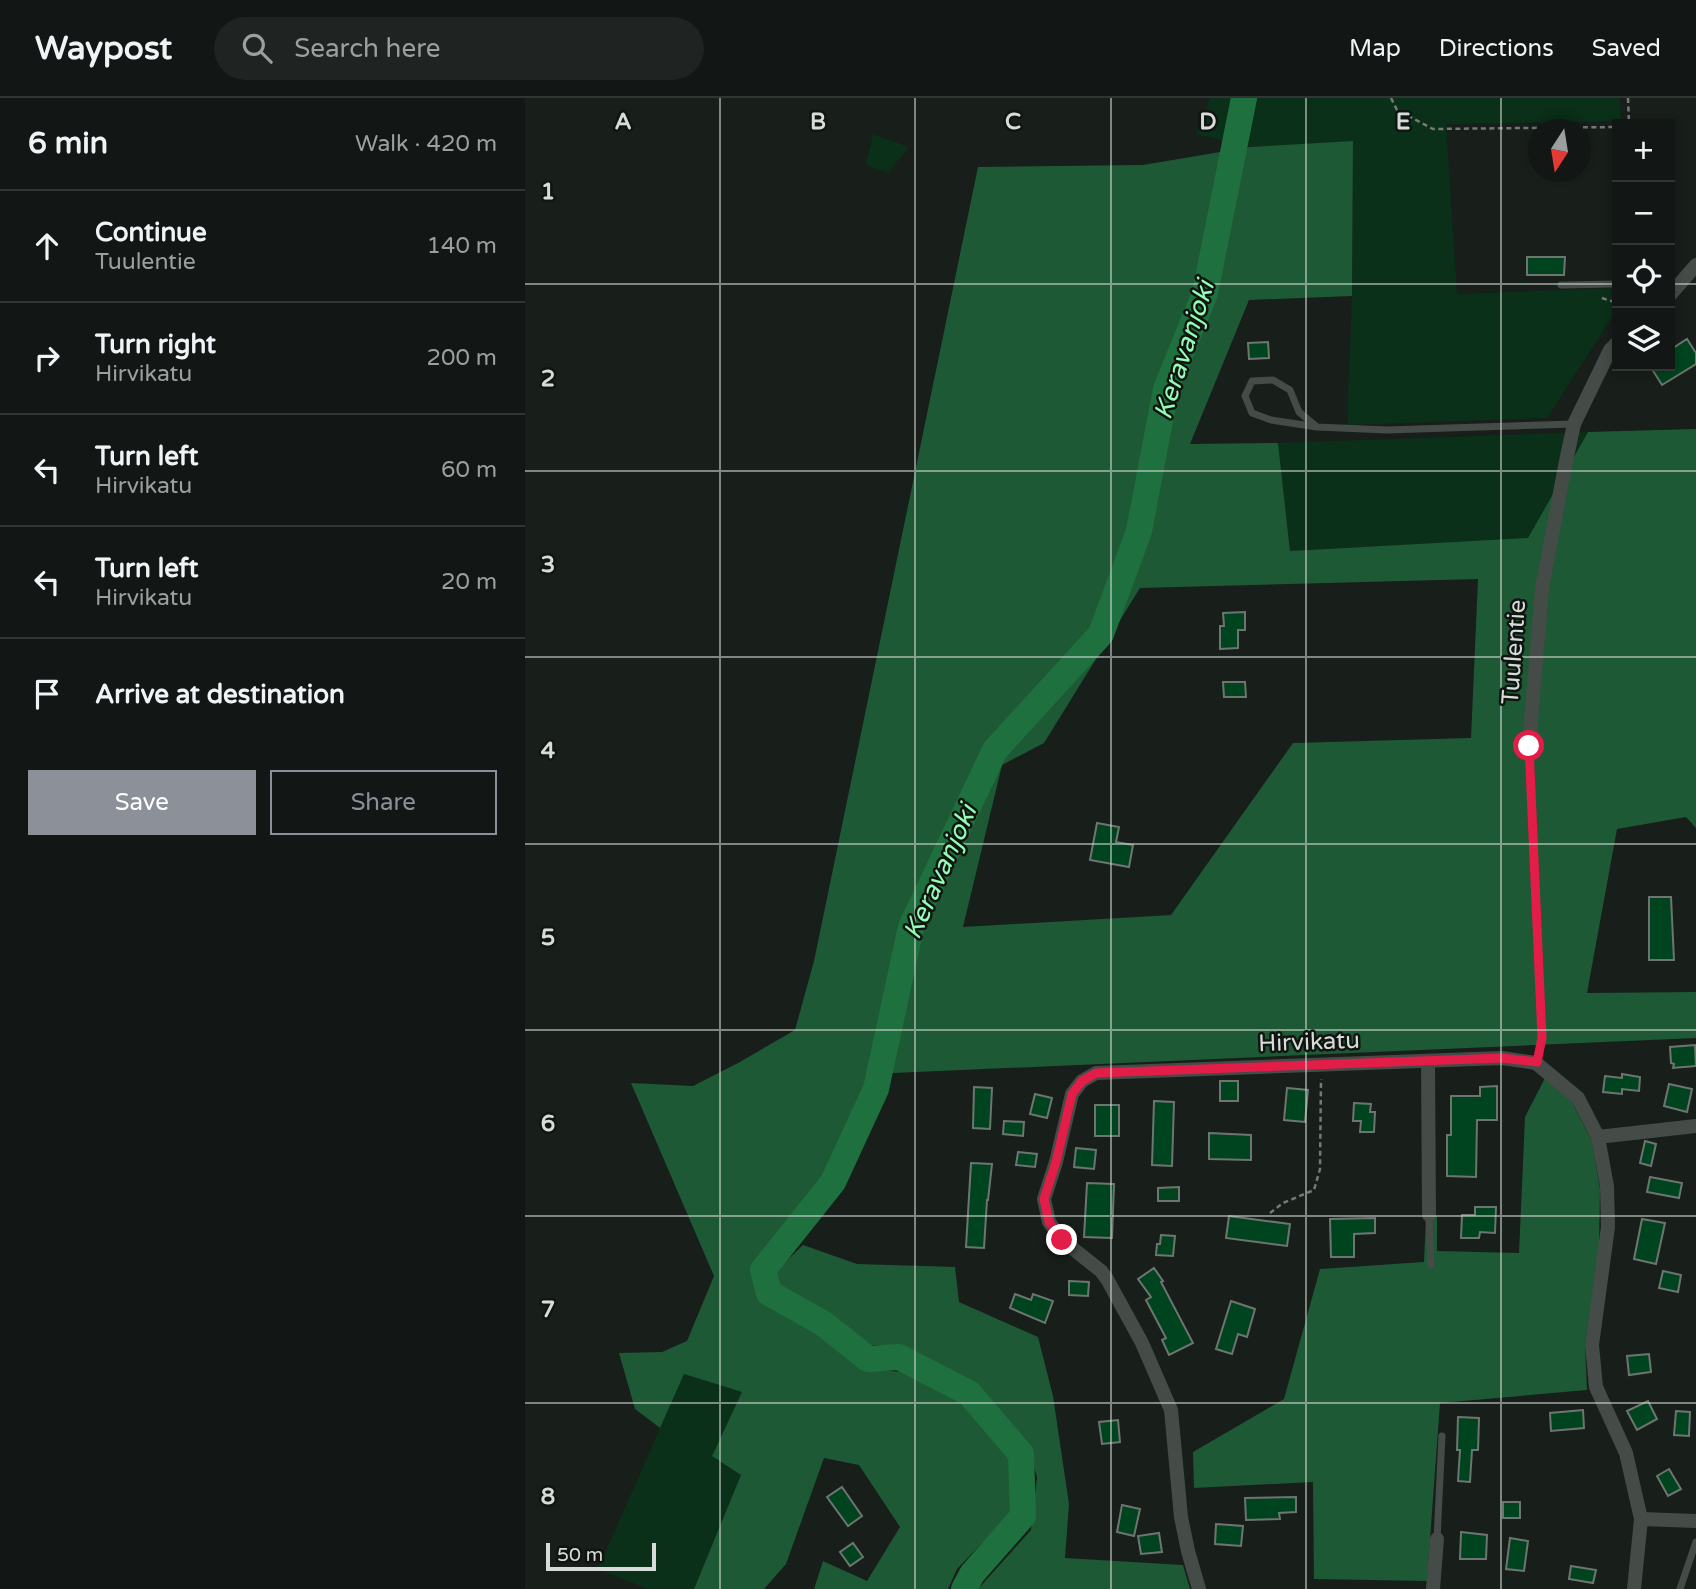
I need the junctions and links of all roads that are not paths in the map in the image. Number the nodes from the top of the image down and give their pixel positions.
1 (1696, 265) edge
2 (1612, 284) edge
3 (1561, 285) dead end
4 (1675, 286) edge
5 (1612, 347) edge
6 (1574, 424) junction
7 (1317, 427) junction
8 (1529, 746) road end
9 (1428, 1061) junction
10 (1696, 1126) edge
11 (1598, 1138) junction
12 (1429, 1215) joint
13 (1431, 1265) dead end
14 (1442, 1436) dead end
15 (1641, 1519) junction
16 (1696, 1521) edge
17 (1437, 1539) joint
18 (1696, 1542) edge
19 (1199, 1589) edge
20 (1433, 1589) edge
21 (1634, 1589) edge
22 (1680, 1589) edge

1 - 4 street
2 - 3 lane
5 - 6 street, Tuulentie
6 - 7 lane
6 - 8 street, Tuulentie
7 - 7 lane
9 - 11 street, Hirvikatu
9 - 12 street
9 - 19 street, Hirvikatu
10 - 11 street
11 - 15 street
12 - 13 lane
14 - 17 lane
15 - 16 street
15 - 21 street
17 - 20 street
18 - 22 lane

